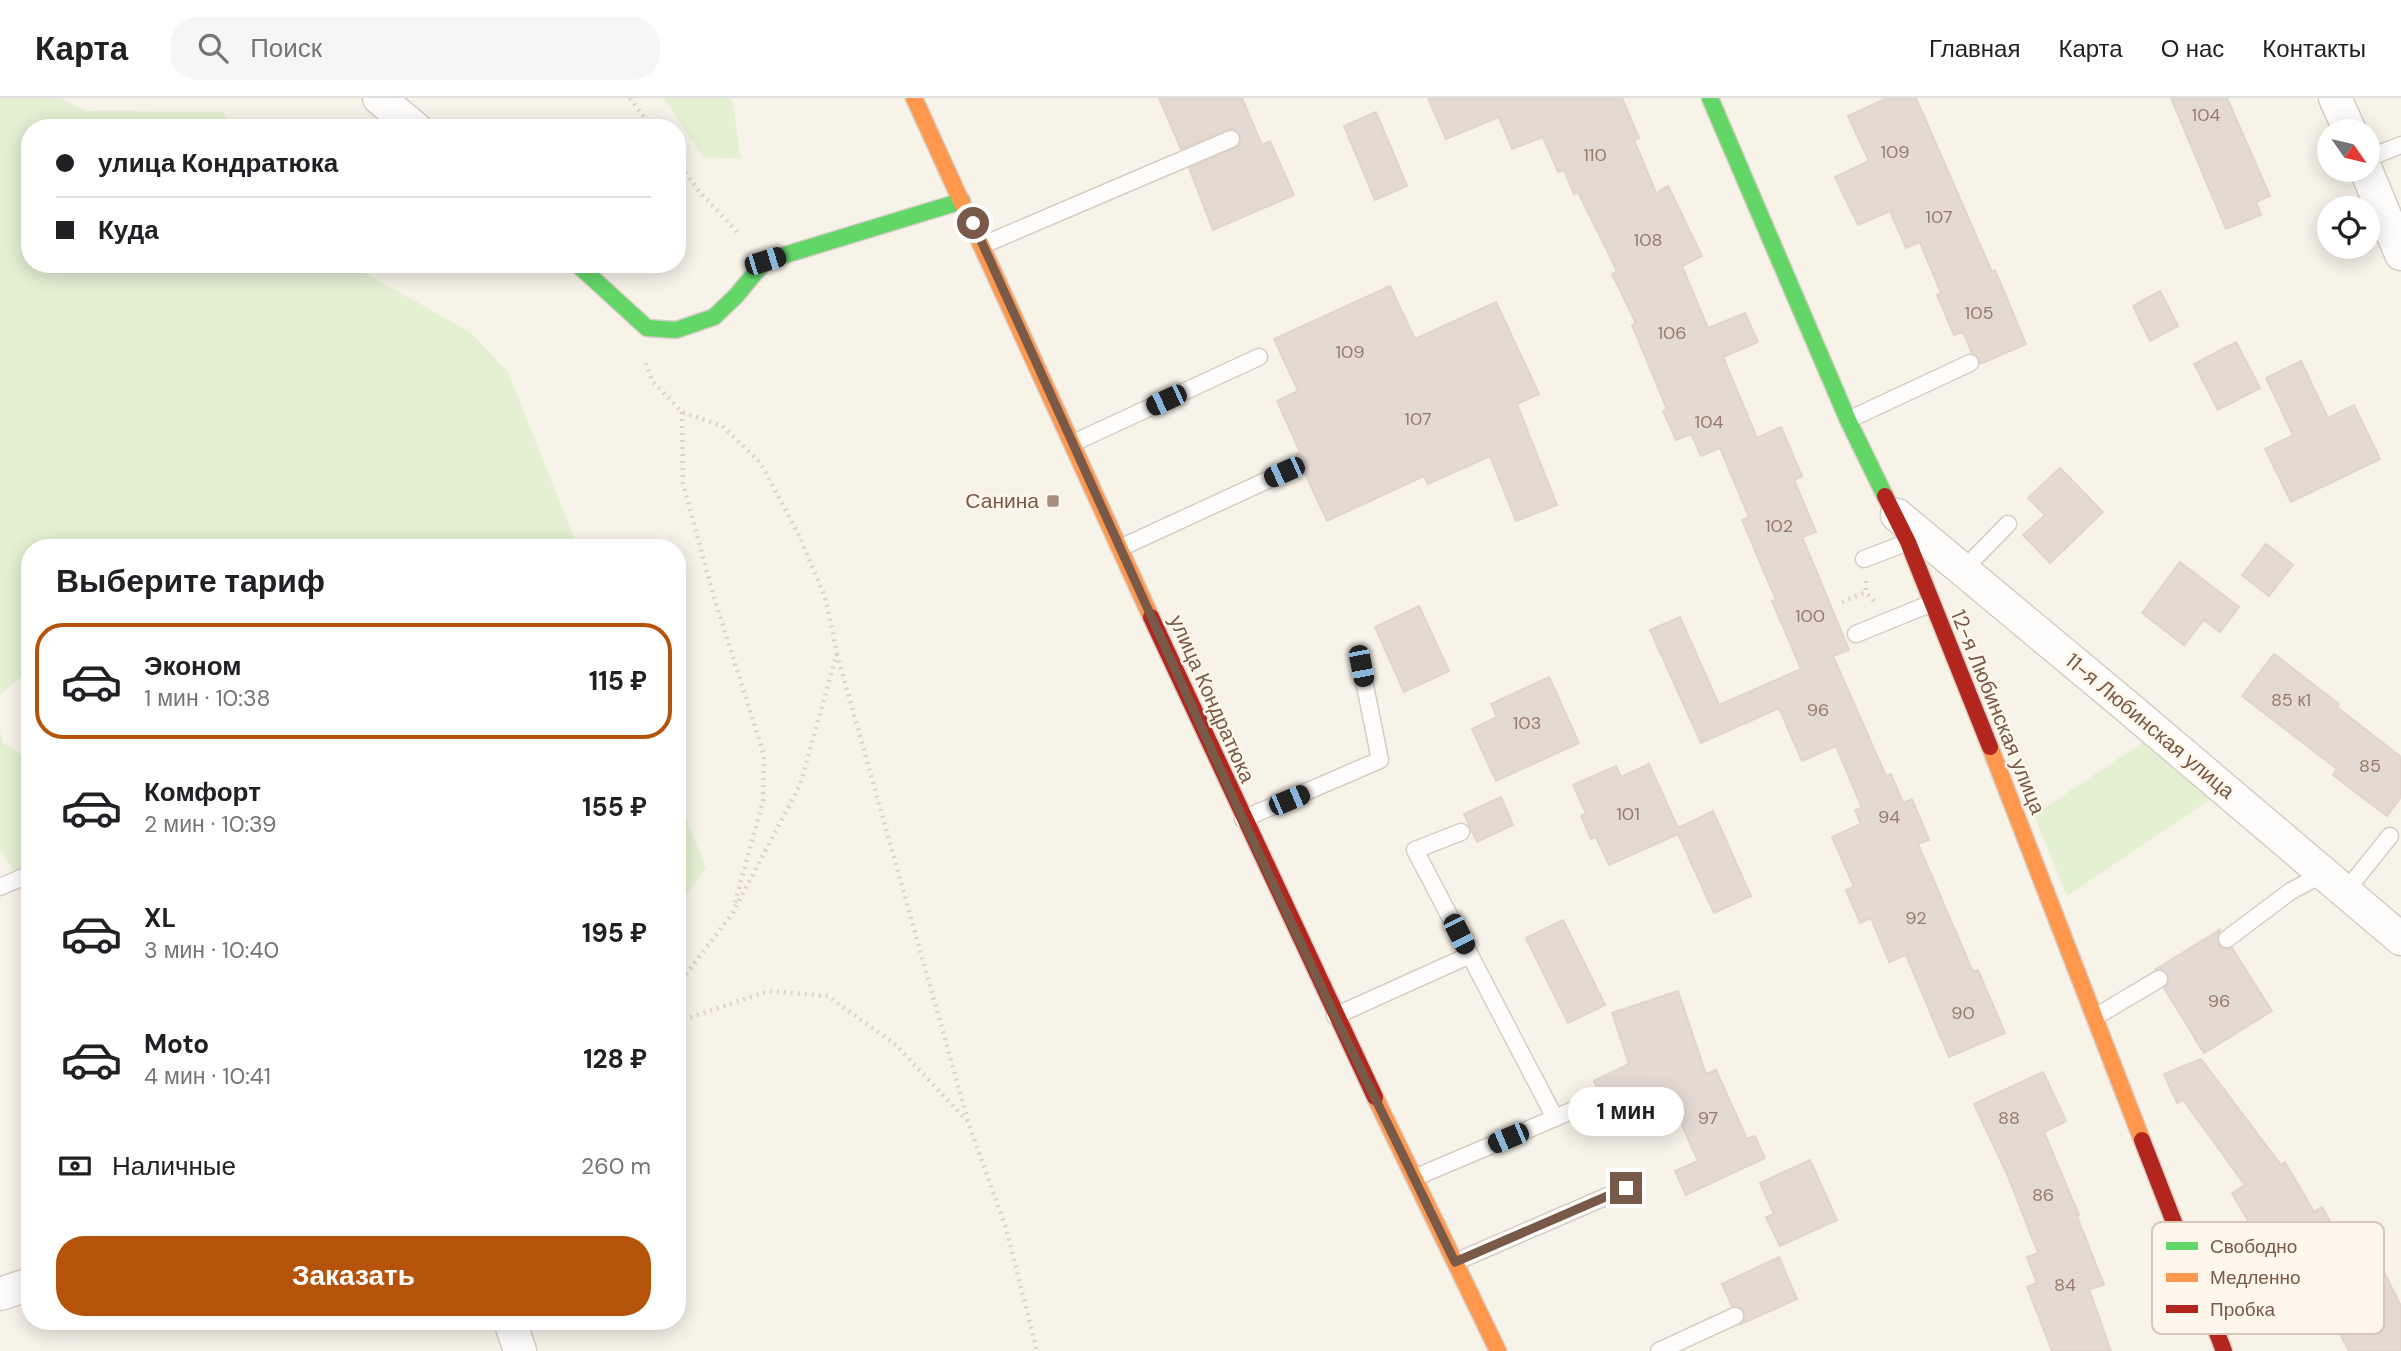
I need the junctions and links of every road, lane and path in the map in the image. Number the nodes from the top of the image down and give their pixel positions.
1 (379, 98) edge
2 (630, 98) edge
3 (1710, 98) edge
4 (2335, 98) edge
5 (919, 99) edge
6 (404, 119) edge
7 (645, 119) edge
8 (2345, 119) edge
9 (1231, 139) dead end
10 (2401, 145) edge
11 (2380, 153) edge
12 (686, 173) edge
13 (2371, 182) edge
14 (962, 201) junction
15 (983, 245) junction
16 (2401, 254) edge
17 (765, 261) junction
18 (587, 273) edge
19 (647, 328) junction
20 (1259, 357) dead end
21 (1970, 363) dead end
22 (682, 412) junction
23 (1848, 420) junction
24 (1073, 443) junction
25 (1284, 472) dead end
26 (2008, 524) dead end
27 (1902, 529) junction
28 (1120, 548) junction
29 (1864, 559) dead end
30 (1963, 570) junction
31 (1866, 592) dead end
32 (1842, 602) dead end
33 (1932, 603) junction
34 (1856, 634) dead end
35 (837, 653) junction
36 (1361, 666) dead end
37 (1243, 819) junction
38 (1461, 832) dead end
39 (2390, 836) dead end
40 (21, 878) edge
41 (2334, 883) junction
42 (0, 887) edge
43 (732, 914) junction
44 (2227, 939) dead end
45 (2401, 939) edge
46 (1470, 955) junction
47 (686, 974) edge
48 (2159, 979) dead end
49 (1335, 1016) junction
50 (2095, 1017) junction
51 (686, 1019) edge
52 (1587, 1104) dead end
53 (1555, 1118) junction
54 (968, 1122) junction
55 (1414, 1178) junction
56 (1626, 1188) dead end
57 (2174, 1222) edge
58 (1455, 1262) junction
59 (21, 1287) edge
60 (0, 1294) edge
61 (1735, 1316) dead end
62 (513, 1330) edge
63 (2217, 1334) edge
64 (520, 1351) edge
65 (1037, 1351) edge
66 (1498, 1351) edge
67 (1659, 1351) edge
68 (2224, 1351) edge

1 - 6 street
2 - 7 path
3 - 23 street, 12-я Любинская улица
4 - 8 street
5 - 14 street, улица Кондратюка
9 - 15 lane
10 - 11 lane
12 - 17 path
13 - 16 street
14 - 15 street, улица Кондратюка
14 - 17 street
15 - 24 street, улица Кондратюка
17 - 19 street
18 - 19 street
19 - 22 path
20 - 24 lane
21 - 23 lane
22 - 35 path
22 - 43 path
23 - 27 street, 12-я Любинская улица
24 - 28 street, улица Кондратюка
25 - 28 lane
26 - 30 lane
27 - 29 lane
27 - 30 street, 11-я Любинская улица
27 - 33 street, 12-я Любинская улица
28 - 37 street, улица Кондратюка
30 - 41 street, 11-я Любинская улица
31 - 32 path
33 - 34 lane
33 - 50 street, 12-я Любинская улица
35 - 43 path
35 - 54 path
36 - 37 lane
37 - 49 street, улица Кондратюка
38 - 46 lane
39 - 41 lane
40 - 42 lane
41 - 44 lane
41 - 45 street, 11-я Любинская улица
43 - 47 path
46 - 49 lane
46 - 53 lane
48 - 50 lane
49 - 55 street, улица Кондратюка
50 - 57 street, 12-я Любинская улица
51 - 54 path
52 - 53 lane
53 - 55 lane
54 - 65 path
55 - 58 street, улица Кондратюка
56 - 58 lane
58 - 66 street, улица Кондратюка
59 - 60 street
61 - 67 lane
62 - 64 street
63 - 68 street, 12-я Любинская улица

